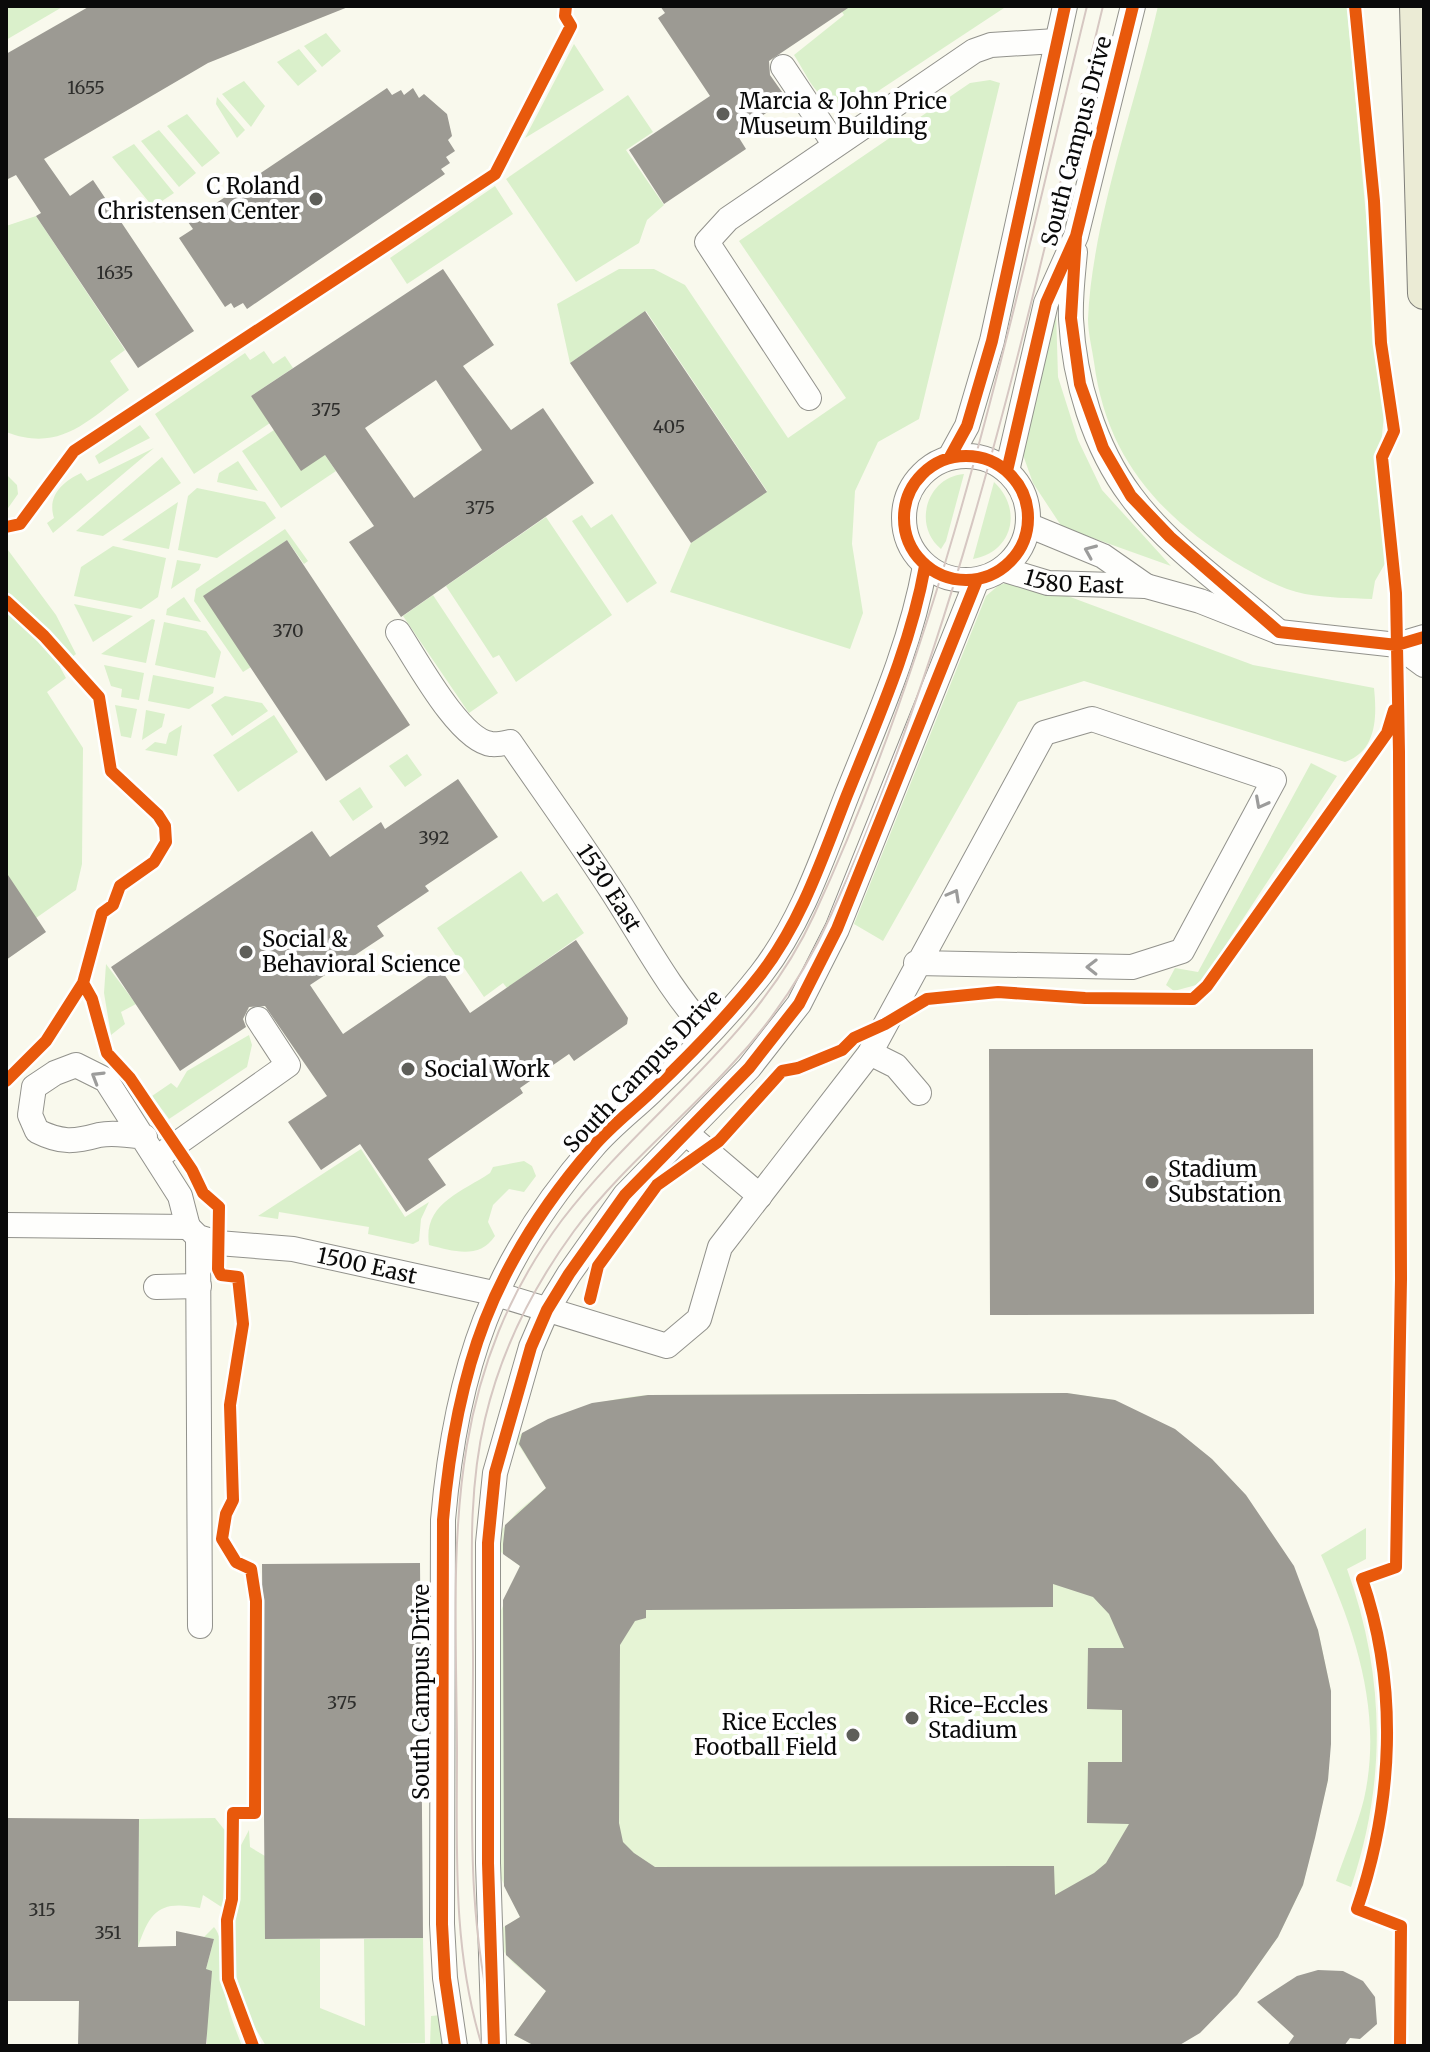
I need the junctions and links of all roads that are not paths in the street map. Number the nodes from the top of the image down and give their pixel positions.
1 (1065, 6) edge
2 (1133, 6) edge
3 (1416, 6) edge
4 (1056, 41) junction
5 (783, 67) dead end
6 (835, 145) junction
7 (1076, 236) junction
8 (1424, 293) edge
9 (809, 398) dead end
10 (950, 457) junction
11 (1007, 471) junction
12 (1028, 525) junction
13 (925, 566) junction
14 (1002, 569) junction
15 (977, 580) junction
16 (1146, 586) junction
17 (398, 632) dead end
18 (1279, 632) junction
19 (1424, 637) edge
20 (1397, 645) junction
21 (1424, 665) edge
22 (916, 963) junction
23 (258, 1019) dead end
24 (709, 1033) junction
25 (870, 1053) junction
26 (919, 1093) dead end
27 (686, 1133) junction
28 (151, 1147) junction
29 (760, 1196) junction
30 (6, 1225) edge
31 (193, 1232) junction
32 (199, 1286) junction
33 (156, 1287) dead end
34 (493, 1293) junction
35 (547, 1310) junction
36 (200, 1626) dead end
37 (455, 2046) edge
38 (494, 2046) edge

1 - 4 street, South Campus Drive
2 - 7 street, South Campus Drive
3 - 8 main road
4 - 6 street
4 - 10 street, South Campus Drive
5 - 6 street
6 - 9 street
7 - 11 street, South Campus Drive
7 - 18 street
10 - 11 street
10 - 13 street
11 - 12 street
12 - 14 street
16 -> 12 street, 1580 East
13 - 15 street
13 - 24 street, South Campus Drive
14 - 15 street
14 - 16 street, 1580 East
15 - 27 street
16 - 18 street, 1580 East
17 - 24 street, 1530 East
18 - 20 street, 1580 East
19 - 20 street
20 - 21 street
22 -> 22 street
22 - 25 street
23 - 28 street
24 - 34 street, South Campus Drive
25 - 26 street
25 - 29 street
27 - 29 street
27 - 35 street
28 -> 28 street
28 - 31 street
29 - 35 street, 1500 East
30 - 31 street, 1500 East
31 - 32 street
31 - 34 street, 1500 East
32 - 33 street
32 - 36 street
34 - 35 street, 1500 East
34 - 37 street, South Campus Drive
35 - 38 street

